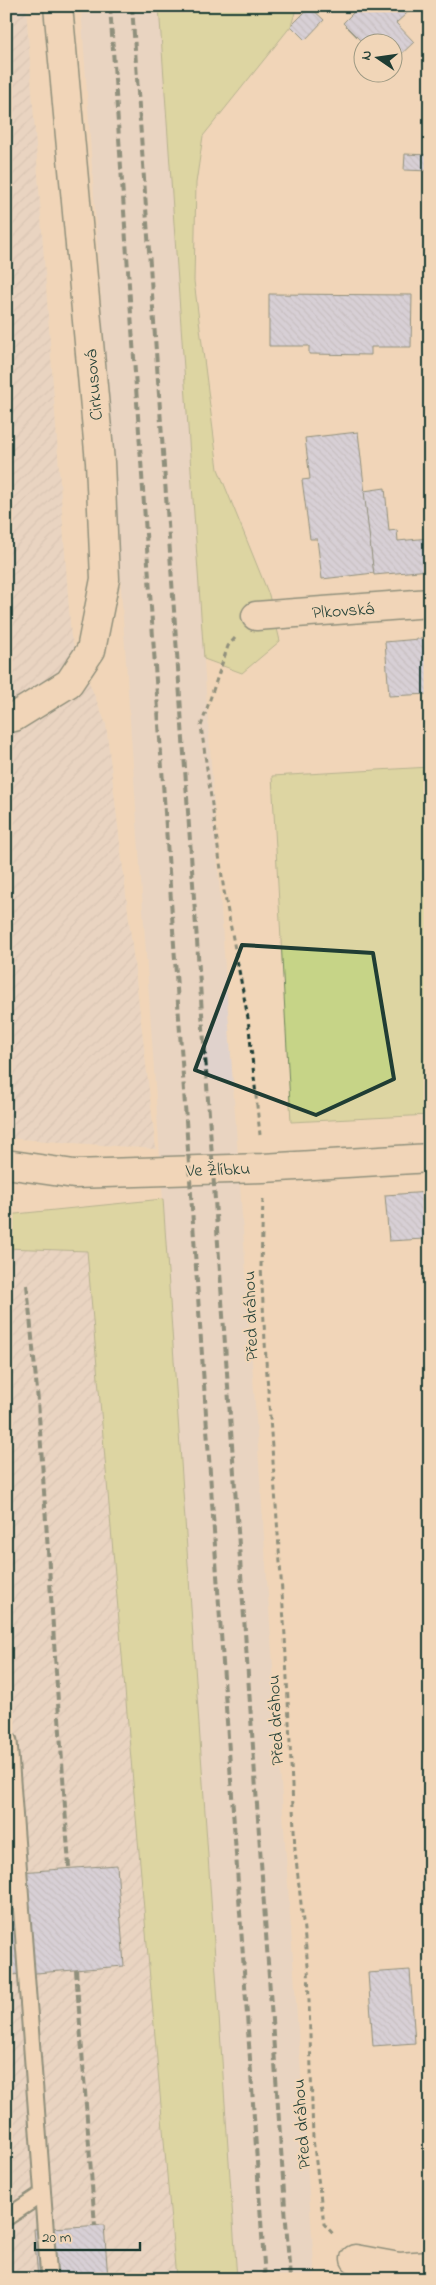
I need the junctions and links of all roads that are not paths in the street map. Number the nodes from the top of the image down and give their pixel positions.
1 (58, 6) edge
2 (430, 603) edge
3 (256, 616) road end
4 (6, 719) edge
5 (430, 1158) edge
6 (6, 1164) edge
7 (6, 1739) edge
8 (42, 2194) junction
9 (6, 2218) edge
10 (355, 2259) road end
11 (430, 2264) edge
12 (49, 2279) edge

1 - 4 street, Cirkusová
2 - 3 street, Plkovská
5 - 6 street, Ve Žlíbku
7 - 8 lane
8 - 9 lane
8 - 12 lane
10 - 11 street

